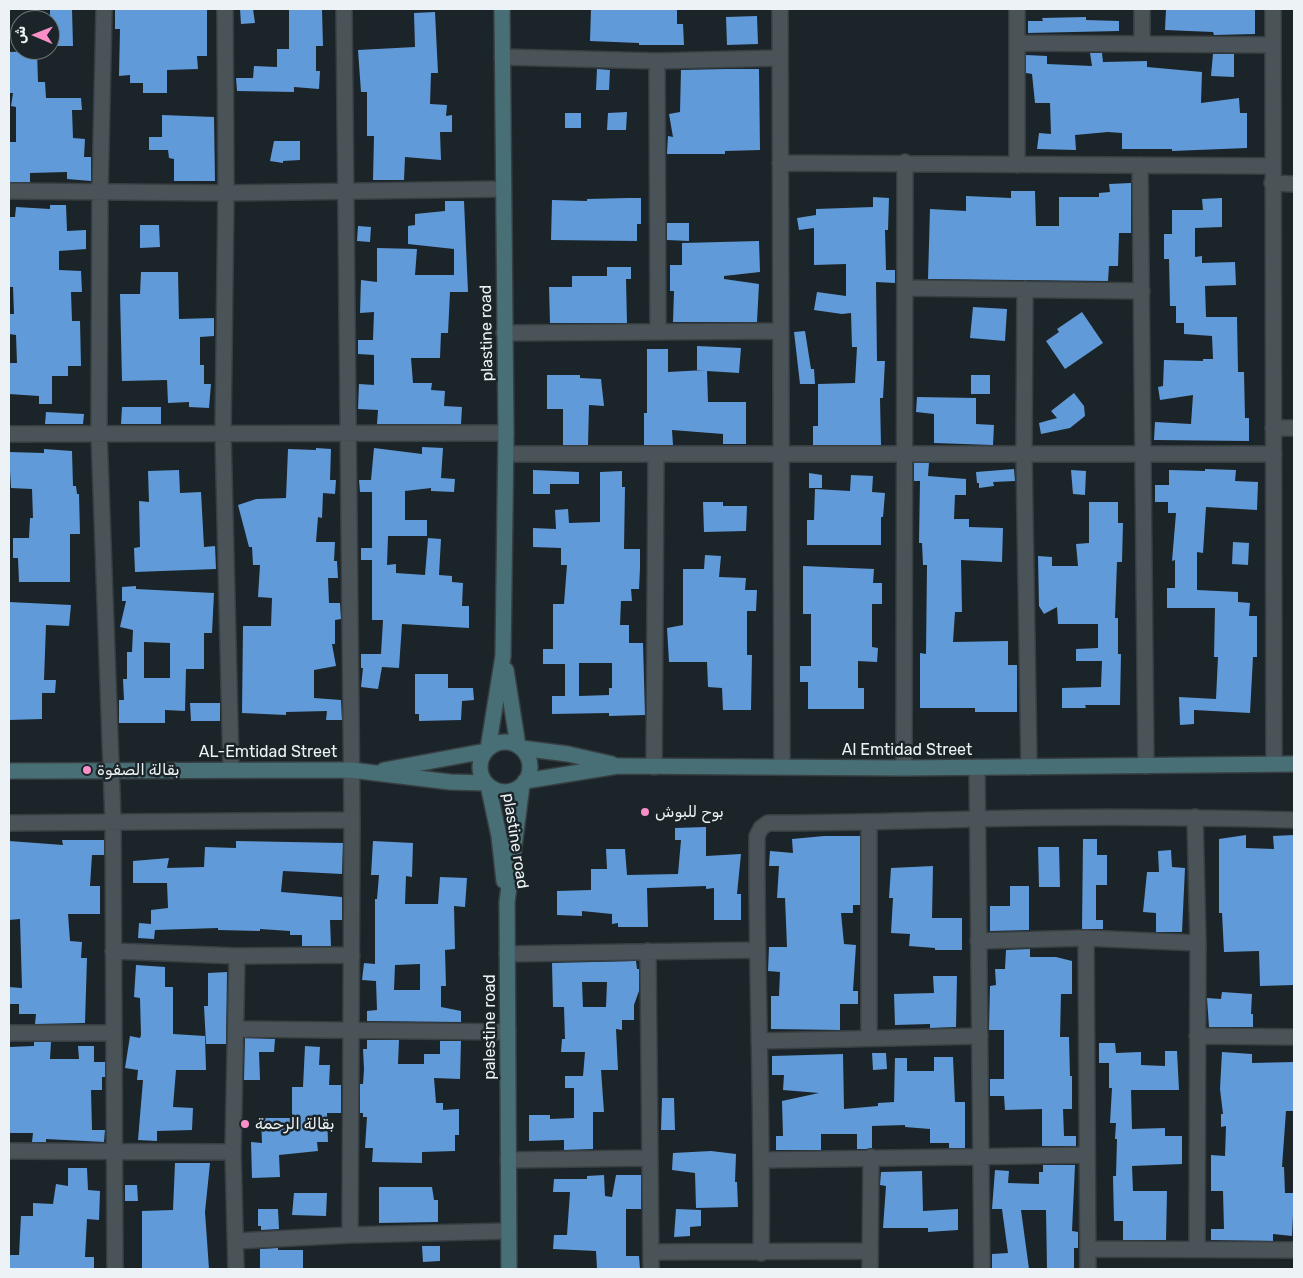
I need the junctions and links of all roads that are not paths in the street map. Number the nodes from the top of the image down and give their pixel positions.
1 (104, 9) edge
2 (225, 9) edge
3 (344, 9) edge
4 (502, 9) edge
5 (780, 9) edge
6 (1017, 9) edge
7 (1142, 9) edge
8 (1273, 9) edge
9 (1017, 43) junction
10 (1142, 43) junction
11 (1273, 45) junction
12 (502, 58) junction
13 (779, 58) junction
14 (657, 61) junction
15 (905, 162) junction
16 (780, 164) junction
17 (1017, 165) junction
18 (1140, 165) junction
19 (1272, 166) junction
20 (1272, 183) junction
21 (1294, 184) edge
22 (502, 189) junction
23 (9, 191) edge
24 (346, 191) junction
25 (100, 192) junction
26 (226, 193) junction
27 (905, 288) junction
28 (1025, 289) junction
29 (1142, 291) junction
30 (658, 330) junction
31 (780, 331) junction
32 (504, 333) junction
33 (1274, 428) junction
34 (1294, 428) edge
35 (99, 433) junction
36 (223, 433) junction
37 (348, 433) junction
38 (506, 433) junction
39 (9, 434) edge
40 (506, 454) junction
41 (656, 454) junction
42 (781, 454) junction
43 (905, 454) junction
44 (1024, 454) junction
45 (1144, 454) junction
46 (1274, 454) junction
47 (503, 656) junction
48 (520, 747) junction
49 (487, 750) junction
50 (1274, 764) junction
51 (1294, 764) edge
52 (618, 766) junction
53 (782, 766) junction
54 (1146, 766) junction
55 (654, 767) junction
56 (977, 767) junction
57 (1029, 767) junction
58 (904, 768) junction
59 (9, 770) edge
60 (110, 770) junction
61 (231, 770) junction
62 (351, 770) junction
63 (376, 772) junction
64 (524, 783) junction
65 (487, 784) junction
66 (1195, 817) junction
67 (978, 819) junction
68 (352, 820) junction
69 (1294, 820) edge
70 (112, 821) junction
71 (9, 823) edge
72 (869, 823) junction
73 (507, 902) junction
74 (1086, 938) junction
75 (978, 941) junction
76 (1198, 943) junction
77 (756, 950) junction
78 (113, 951) junction
79 (648, 951) junction
80 (507, 954) junction
81 (352, 955) junction
82 (237, 956) junction
83 (236, 1029) junction
84 (351, 1030) junction
85 (508, 1032) junction
86 (9, 1033) edge
87 (114, 1033) junction
88 (980, 1036) junction
89 (1197, 1036) junction
90 (1294, 1037) edge
91 (869, 1038) junction
92 (759, 1041) junction
93 (9, 1151) edge
94 (114, 1152) junction
95 (233, 1152) junction
96 (1088, 1155) junction
97 (981, 1156) junction
98 (871, 1157) junction
99 (649, 1158) junction
100 (508, 1160) junction
101 (762, 1160) junction
102 (508, 1231) junction
103 (350, 1235) junction
104 (236, 1241) junction
105 (1088, 1249) junction
106 (1197, 1249) junction
107 (1294, 1250) edge
108 (870, 1251) junction
109 (651, 1252) junction
110 (761, 1253) junction
111 (115, 1269) edge
112 (236, 1269) edge
113 (508, 1269) edge
114 (651, 1269) edge
115 (870, 1269) edge
116 (982, 1269) edge
117 (1088, 1269) edge

1 - 25 street
2 - 26 street
3 - 24 street
4 - 12 street, plastine road
5 - 13 street
6 - 9 street
7 - 10 street
8 - 11 street
9 - 10 street
9 - 17 street
10 - 11 street
11 - 19 street
12 - 14 street
12 - 22 street, plastine road
13 - 14 street
13 - 16 street
14 - 30 street
15 - 16 street
15 - 17 street
15 - 27 street
16 - 31 street
17 - 18 street
18 - 19 street
18 - 29 street
19 - 20 street
20 - 21 street
20 - 33 street
22 - 24 street
22 - 32 street, plastine road
23 - 25 street
24 - 26 street
24 - 37 street
25 - 26 street
25 - 35 street
26 - 36 street
27 - 28 street
27 - 43 street
28 - 29 street
28 - 44 street
29 - 45 street
30 - 31 street
30 - 32 street
31 - 42 street
32 - 38 street, plastine road
33 - 34 street
33 - 46 street
35 - 36 street
35 - 39 street
35 - 60 street
36 - 37 street
36 - 61 street
37 - 38 street
37 - 62 street
38 - 40 street, plastine road
40 - 41 street
40 - 47 street, plastine road
41 - 42 street
41 - 55 street
42 - 43 street
42 - 53 street
43 - 44 street
43 - 58 street
44 - 45 street
44 - 57 street
45 - 46 street
45 - 54 street
46 - 50 street
47 - 48 street, plastine road
47 - 49 street, plastine road
48 - 49 street
48 - 52 street, Al Emtidad Street
48 - 64 street
49 - 63 street
49 - 65 street
50 - 51 street, Al Emtidad Street
50 - 54 street, Al Emtidad Street
52 - 55 street, Al Emtidad Street
52 - 64 street
53 - 55 street, Al Emtidad Street
53 - 58 street, Al Emtidad Street
54 - 57 street, Al Emtidad Street
56 - 57 street, Al Emtidad Street
56 - 58 street, Al Emtidad Street
56 - 67 street
59 - 60 street, AL-Emtidad Street
60 - 61 street, AL-Emtidad Street
60 - 70 street
61 - 62 street, AL-Emtidad Street
62 - 63 street, AL-Emtidad Street
62 - 68 street
63 - 65 street
64 - 65 street
64 - 73 street, palestine road
65 - 73 street, plastine road
66 - 67 street
66 - 69 street
66 - 76 street
67 - 72 street
67 - 75 street
68 - 70 street
68 - 81 street
70 - 71 street
70 - 78 street
72 - 77 street
72 - 91 street
73 - 80 street, palestine road
74 - 75 street
74 - 76 street
74 - 96 street
75 - 88 street
76 - 89 street
77 - 79 street
77 - 92 street
78 - 82 street
78 - 87 street
79 - 80 street
79 - 99 street
80 - 85 street, palestine road
81 - 82 street
81 - 84 street
82 - 83 street
83 - 84 street
83 - 95 street
84 - 85 street
84 - 103 street
85 - 100 street, palestine road
86 - 87 street
87 - 94 street
88 - 91 street
88 - 97 street
89 - 90 street
89 - 106 street
91 - 92 street
92 - 101 street
93 - 94 street
94 - 95 street
94 - 111 street
95 - 104 street
96 - 97 street
96 - 105 street
97 - 98 street
97 - 116 street
98 - 101 street
98 - 108 street
99 - 100 street
99 - 109 street
100 - 102 street, palestine road
101 - 110 street
102 - 103 street
102 - 113 street, palestine road
103 - 104 street
104 - 112 street
105 - 106 street
105 - 117 street
106 - 107 street
108 - 110 street
108 - 115 street
109 - 110 street
109 - 114 street

